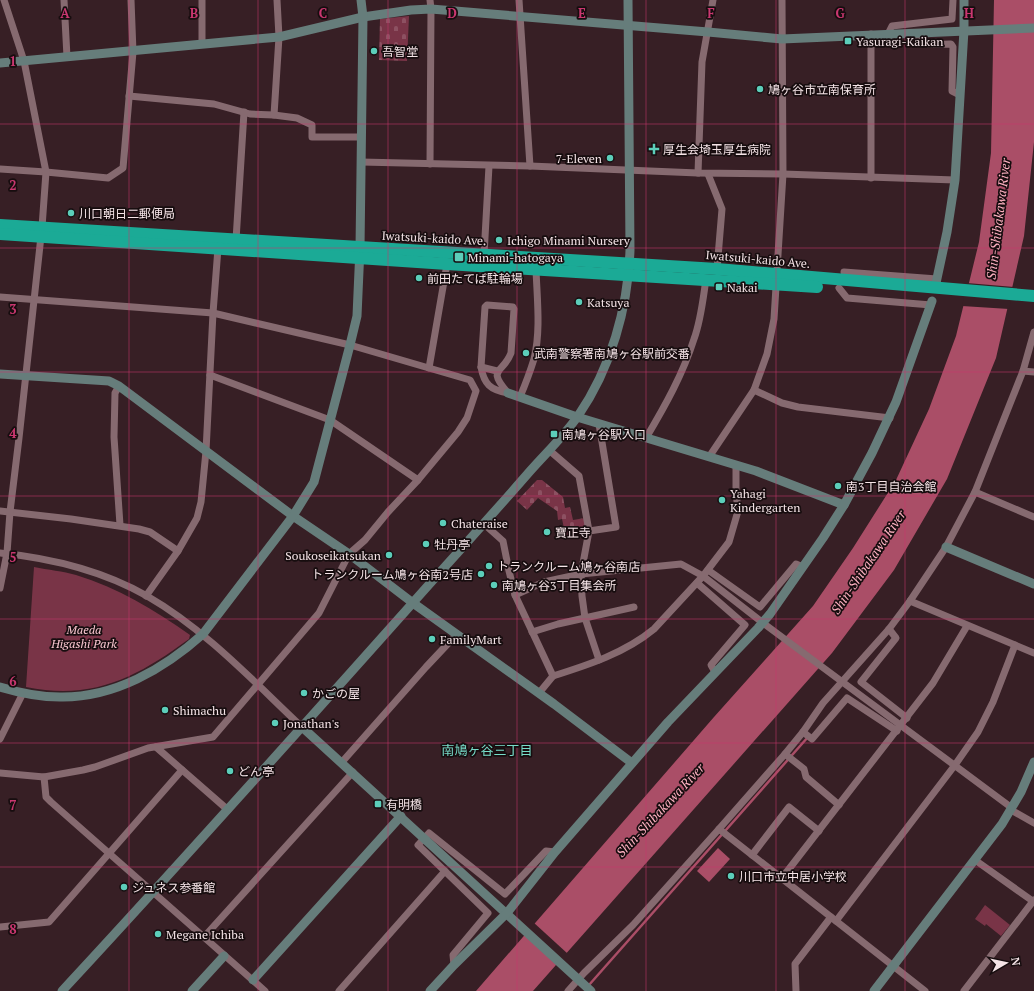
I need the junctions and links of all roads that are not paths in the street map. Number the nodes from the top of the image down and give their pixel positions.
1 (4, 0) edge
2 (64, 0) edge
3 (130, 0) edge
4 (202, 0) edge
5 (276, 0) edge
6 (361, 0) edge
7 (430, 0) edge
8 (519, 0) edge
9 (628, 0) edge
10 (713, 0) edge
11 (782, 0) edge
12 (953, 0) edge
13 (964, 0) edge
14 (431, 10) junction
15 (521, 16) junction
16 (363, 17) junction
17 (628, 25) junction
18 (1034, 28) edge
19 (968, 30) junction
20 (708, 32) junction
21 (913, 33) junction
22 (871, 34) junction
23 (888, 34) junction
24 (279, 37) junction
25 (782, 39) junction
26 (202, 44) junction
27 (133, 52) junction
28 (67, 57) junction
29 (24, 61) junction
30 (0, 63) edge
31 (960, 95) junction
32 (129, 96) junction
33 (244, 112) junction
34 (274, 115) junction
35 (361, 137) junction
36 (361, 162) junction
37 (430, 164) junction
38 (489, 166) junction
39 (530, 166) junction
40 (0, 169) edge
41 (630, 170) junction
42 (46, 172) junction
43 (698, 173) junction
44 (708, 174) junction
45 (783, 174) junction
46 (871, 178) junction
47 (955, 180) junction
48 (0, 225) edge
49 (41, 232) junction
50 (0, 234) edge
51 (236, 240) junction
52 (218, 248) junction
53 (360, 252) junction
54 (484, 255) junction
55 (447, 264) junction
56 (536, 269) junction
57 (629, 269) junction
58 (717, 269) junction
59 (844, 272) dead end
60 (706, 279) junction
61 (776, 279) junction
62 (941, 287) junction
63 (839, 288) junction
64 (0, 297) edge
65 (34, 299) junction
66 (1034, 301) edge
67 (931, 303) joint
68 (213, 313) junction
69 (1034, 332) edge
70 (350, 345) junction
71 (481, 367) junction
72 (429, 368) junction
73 (497, 371) junction
74 (1023, 371) junction
75 (1034, 372) edge
76 (0, 374) edge
77 (210, 375) junction
78 (25, 376) junction
79 (119, 386) junction
80 (754, 390) junction
81 (508, 393) junction
82 (520, 397) junction
83 (577, 417) junction
84 (890, 418) junction
85 (330, 420) junction
86 (599, 424) junction
87 (646, 438) junction
88 (549, 450) junction
89 (206, 451) junction
90 (709, 457) junction
91 (736, 466) junction
92 (418, 480) junction
93 (975, 492) junction
94 (844, 505) junction
95 (0, 512) edge
96 (10, 512) junction
97 (293, 516) junction
98 (1034, 518) edge
99 (484, 524) junction
100 (120, 525) junction
101 (589, 531) junction
102 (946, 547) junction
103 (178, 551) junction
104 (3, 553) edge
105 (349, 554) junction
106 (803, 567) junction
107 (705, 573) junction
108 (580, 574) junction
109 (697, 583) junction
110 (1034, 584) edge
111 (0, 588) edge
112 (515, 594) junction
113 (146, 596) junction
114 (910, 600) junction
115 (413, 603) junction
116 (634, 607) dead end
117 (585, 618) junction
118 (763, 623) junction
119 (968, 626) junction
120 (889, 629) junction
121 (532, 632) junction
122 (203, 634) junction
123 (457, 634) junction
124 (1015, 645) junction
125 (1034, 653) edge
126 (599, 660) junction
127 (715, 672) junction
128 (553, 676) junction
129 (842, 681) junction
130 (258, 685) junction
131 (0, 687) edge
132 (23, 693) junction
133 (539, 693) junction
134 (907, 718) junction
135 (302, 727) junction
136 (899, 729) junction
137 (803, 732) junction
138 (0, 739) edge
139 (156, 746) junction
140 (785, 754) junction
141 (342, 762) junction
142 (1034, 762) edge
143 (632, 763) junction
144 (955, 765) junction
145 (182, 770) junction
146 (353, 772) junction
147 (0, 773) edge
148 (44, 777) junction
149 (839, 805) junction
150 (1011, 809) junction
151 (228, 810) junction
152 (401, 816) junction
153 (1034, 823) edge
154 (719, 829) junction
155 (819, 831) junction
156 (424, 838) junction
157 (555, 852) junction
158 (110, 853) junction
159 (752, 855) junction
160 (975, 860) junction
161 (445, 871) junction
162 (782, 878) junction
163 (153, 893) junction
164 (1034, 901) edge
165 (508, 914) junction
166 (833, 919) junction
167 (0, 927) edge
168 (204, 937) junction
169 (224, 956) junction
170 (454, 965) junction
171 (894, 966) junction
172 (576, 977) junction
173 (252, 980) junction
174 (62, 991) edge
175 (192, 991) edge
176 (265, 991) edge
177 (339, 991) edge
178 (430, 991) edge
179 (568, 991) edge
180 (592, 991) edge
181 (796, 991) edge
182 (874, 991) edge
183 (925, 991) edge
184 (964, 991) edge

1 - 29 street
2 - 28 street
3 - 27 street
4 - 26 street
5 - 24 street
6 - 16 street
7 - 14 street
8 - 15 street
9 - 17 street
10 - 20 street
11 - 25 street
12 - 23 street
13 - 19 street
14 - 15 street
14 - 16 street
14 - 37 street
15 - 17 street
15 - 39 street
16 - 24 street
16 - 35 street
17 - 20 street
17 - 41 street
18 - 19 street
19 - 21 street
19 - 31 street
20 - 25 street
20 - 43 street
21 - 23 street
21 - 31 street
22 - 23 street
22 - 25 street
22 - 46 street
24 - 26 street
24 - 34 street
25 - 45 street
26 - 27 street
27 - 28 street
27 - 32 street
28 - 29 street
29 - 30 street
29 - 42 street
31 - 47 street
32 - 33 street
32 - 42 street
33 - 34 street
33 - 51 street
34 - 35 street
35 - 36 street
36 - 37 street
36 - 53 street
37 - 38 street
38 - 39 street
38 - 54 street
39 - 41 street
40 - 42 street
41 - 43 street
41 - 57 street
42 - 49 street
43 - 44 street
44 - 45 street
44 - 58 street
45 - 46 street
45 - 61 street
46 - 47 street
47 - 62 street
48 - 49 highway, Iwatsuki-kaido Ave.
49 - 50 highway, Iwatsuki-kaido Ave.
49 - 51 highway, Iwatsuki-kaido Ave.
49 - 52 highway, Iwatsuki-kaido Ave.
49 - 65 street
51 - 53 highway, Iwatsuki-kaido Ave.
52 - 53 highway, Iwatsuki-kaido Ave.
52 - 68 street
53 - 54 highway, Iwatsuki-kaido Ave.
53 - 55 highway, Iwatsuki-kaido Ave.
53 - 70 street
54 - 57 highway, Iwatsuki-kaido Ave.
55 - 56 highway, Iwatsuki-kaido Ave.
55 - 72 street
56 - 57 highway, Iwatsuki-kaido Ave.
56 - 82 street
57 - 58 highway, Iwatsuki-kaido Ave.
57 - 60 highway, Iwatsuki-kaido Ave.
57 - 83 street
58 - 61 highway, Iwatsuki-kaido Ave.
59 - 62 street
60 - 61 highway, Iwatsuki-kaido Ave.
60 - 87 street
61 - 62 highway, Iwatsuki-kaido Ave.
61 - 63 highway, Iwatsuki-kaido Ave.
61 - 80 street
62 - 63 highway, Iwatsuki-kaido Ave.
62 - 66 highway, Iwatsuki-kaido Ave.
63 - 67 street
64 - 65 street
65 - 68 street
65 - 78 street
67 - 84 street
68 - 70 street
68 - 77 street
69 - 74 street
70 - 72 street
70 - 85 street
71 - 73 street
71 - 73 street
71 - 81 street
72 - 92 street
73 - 81 street
74 - 75 street
74 - 93 street
76 - 78 street
77 - 85 street
77 - 89 street
78 - 79 street
78 - 96 street
79 - 89 street
79 - 100 street
80 - 84 street
80 - 90 street
81 - 82 street
82 - 83 street
83 - 86 street
83 - 88 street
84 - 94 street
85 - 92 street
85 - 97 street
86 - 87 street
86 - 101 street
87 - 90 street
88 - 99 street
88 - 101 street
89 - 97 street
89 - 103 street
90 - 91 street
91 - 94 street
91 - 107 street
92 - 105 street
93 - 98 street
93 - 102 street
94 - 106 street
95 - 96 street
96 - 100 street
96 - 104 street
97 - 105 street
97 - 122 street
99 - 112 street
99 - 115 street
100 - 103 street
101 - 108 street
102 - 110 street
102 - 114 street
103 - 113 street
104 - 111 street
104 - 113 street
105 - 115 street
105 - 130 street
106 - 107 street
106 - 118 street
107 - 108 street
107 - 109 street
107 - 118 street
108 - 112 street
108 - 117 street
109 - 126 street
109 - 127 street
112 - 121 street
113 - 122 street
114 - 119 street
114 - 120 street
115 - 123 street
115 - 135 street
116 - 117 street
117 - 121 street
117 - 126 street
118 - 127 street
118 - 129 street
119 - 124 street
119 - 134 street
120 - 129 street
120 - 134 street
121 - 128 street
122 - 130 street
122 - 132 street
123 - 133 street
123 - 141 street
124 - 125 street
124 - 144 street
126 - 128 street
127 - 143 street
128 - 133 street
129 - 136 street
129 - 137 street
130 - 135 street
130 - 139 street
131 - 132 street
132 - 138 street
133 - 143 street
134 - 136 street
135 - 141 street
135 - 151 street
136 - 137 street
136 - 144 street
136 - 149 street
137 - 140 street
139 - 145 street
139 - 148 street
140 - 149 street
140 - 154 street
141 - 146 street
142 - 150 street
143 - 157 street
144 - 150 street
144 - 166 street
145 - 151 street
145 - 158 street
146 - 152 street
146 - 168 street
147 - 148 street
148 - 158 street
149 - 155 street
150 - 153 street
150 - 160 street
151 - 163 street
152 - 156 street
152 - 173 street
154 - 159 street
154 - 172 street
155 - 159 street
155 - 162 street
156 - 157 street
156 - 161 street
156 - 165 street
157 - 165 street
158 - 163 street
158 - 167 street
159 - 162 street
160 - 164 street
160 - 171 street
161 - 170 street
161 - 177 street
162 - 166 street
163 - 168 street
163 - 174 street
164 - 184 street
165 - 170 street
165 - 172 street
166 - 171 street
166 - 181 street
168 - 169 street
169 - 173 street
169 - 175 street
170 - 178 street
171 - 182 street
171 - 183 street
172 - 179 street
172 - 180 street
173 - 176 street

